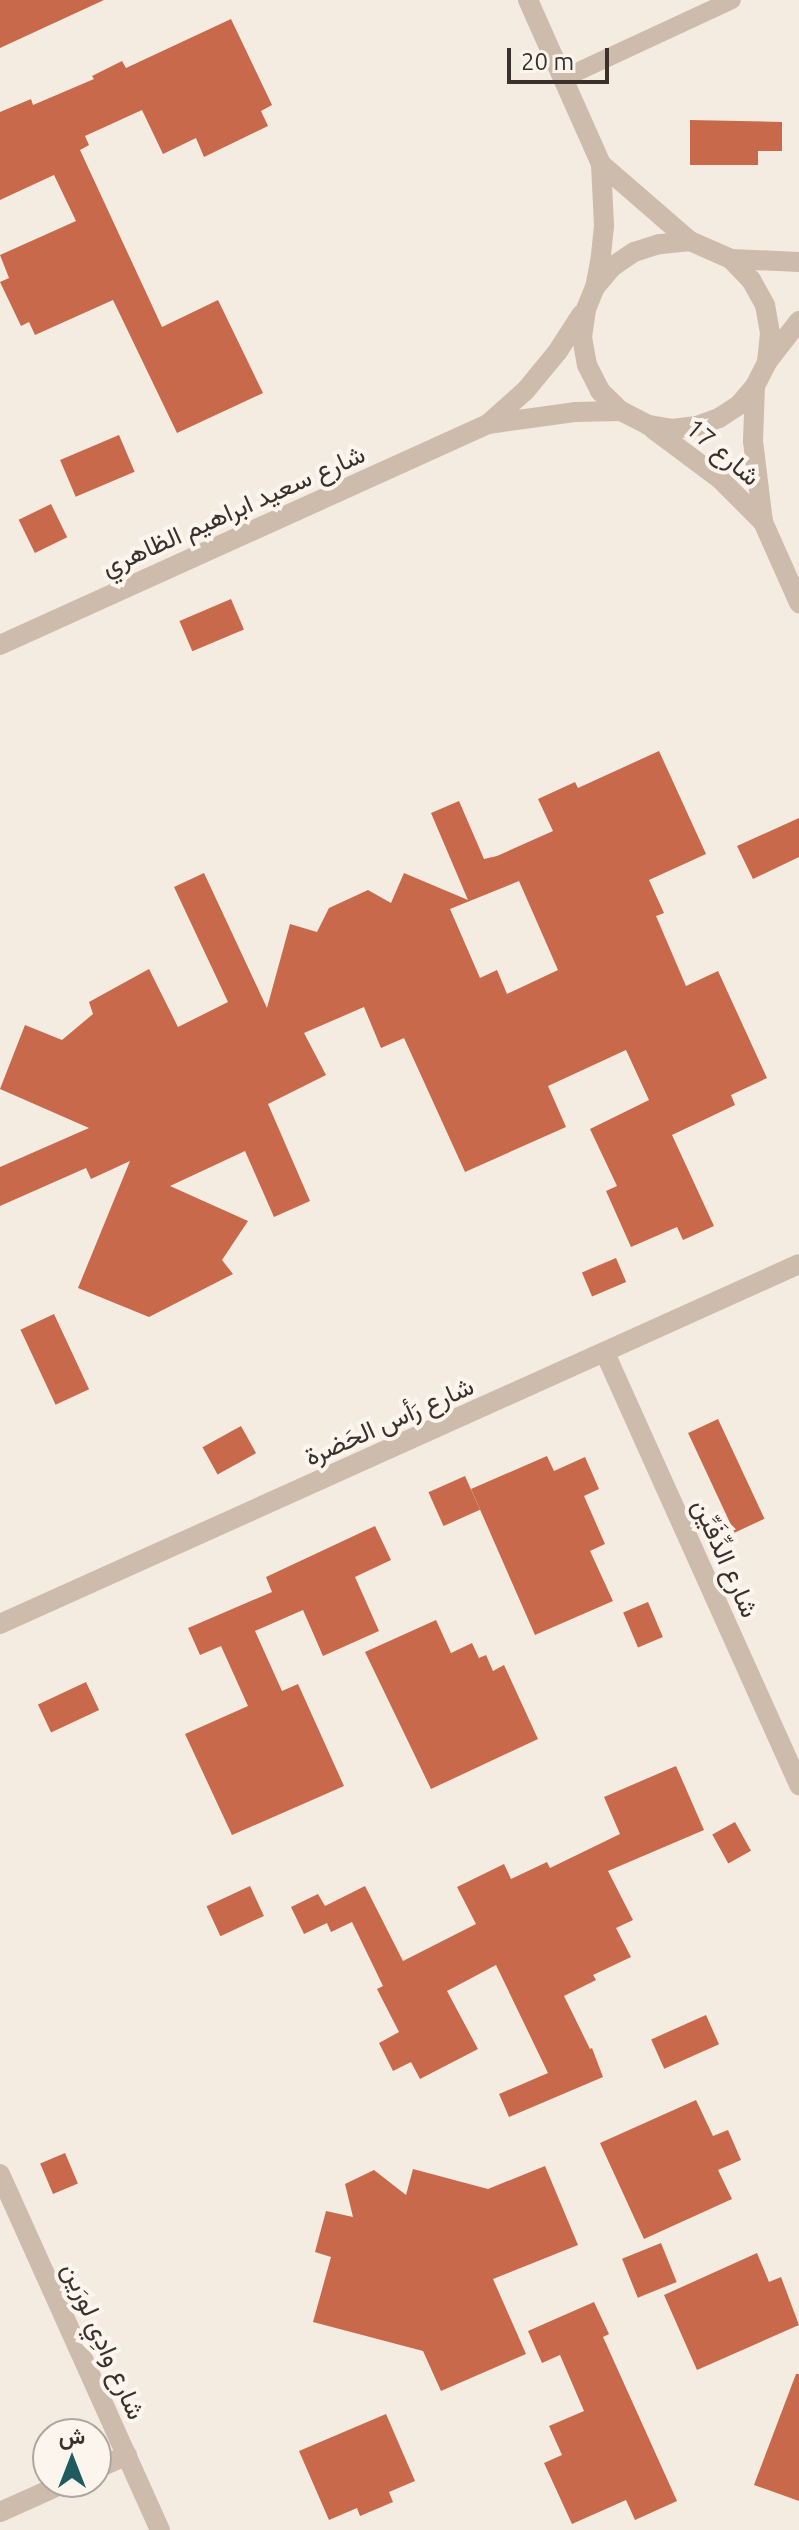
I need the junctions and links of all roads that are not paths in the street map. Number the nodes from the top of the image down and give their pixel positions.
1 (528, 0) edge
2 (732, 0) edge
3 (564, 78) junction
4 (601, 164) junction
5 (690, 241) junction
6 (731, 259) junction
7 (799, 262) edge
8 (595, 287) junction
9 (586, 309) junction
10 (799, 321) edge
11 (767, 362) junction
12 (755, 386) junction
13 (621, 411) junction
14 (488, 424) junction
15 (648, 425) junction
16 (763, 522) junction
17 (799, 603) edge
18 (0, 645) edge
19 (799, 1264) edge
20 (605, 1353) junction
21 (0, 1624) edge
22 (799, 1785) edge
23 (0, 2174) edge
24 (127, 2455) junction
25 (112, 2462) edge
26 (32, 2498) edge
27 (0, 2512) edge
28 (160, 2530) edge

1 - 3 street
2 - 3 lane
3 - 4 street
4 - 5 street
4 - 8 street
5 - 6 street
5 - 8 street
6 - 7 street
6 - 11 street
8 - 9 street
9 - 13 street
9 - 14 street, شارع سعيد ابراهيم الظاهري
10 - 11 street
11 - 12 street
12 - 15 street
12 - 16 street, شارع 17
13 - 14 street, شارع سعيد ابراهيم الظاهري
13 - 15 street
14 - 18 street, شارع سعيد ابراهيم الظاهري
15 - 16 street, شارع 17
16 - 17 street, شارع 17
19 - 20 street, شارع رَأس الحَضرة
20 - 21 street, شارع رَأس الحَضرة
20 - 22 street, شارع الدِّفَيِّن
23 - 24 street, شارع وادِي لورَين
24 - 25 street
24 - 28 street, شارع وادِي لورَين
26 - 27 street

